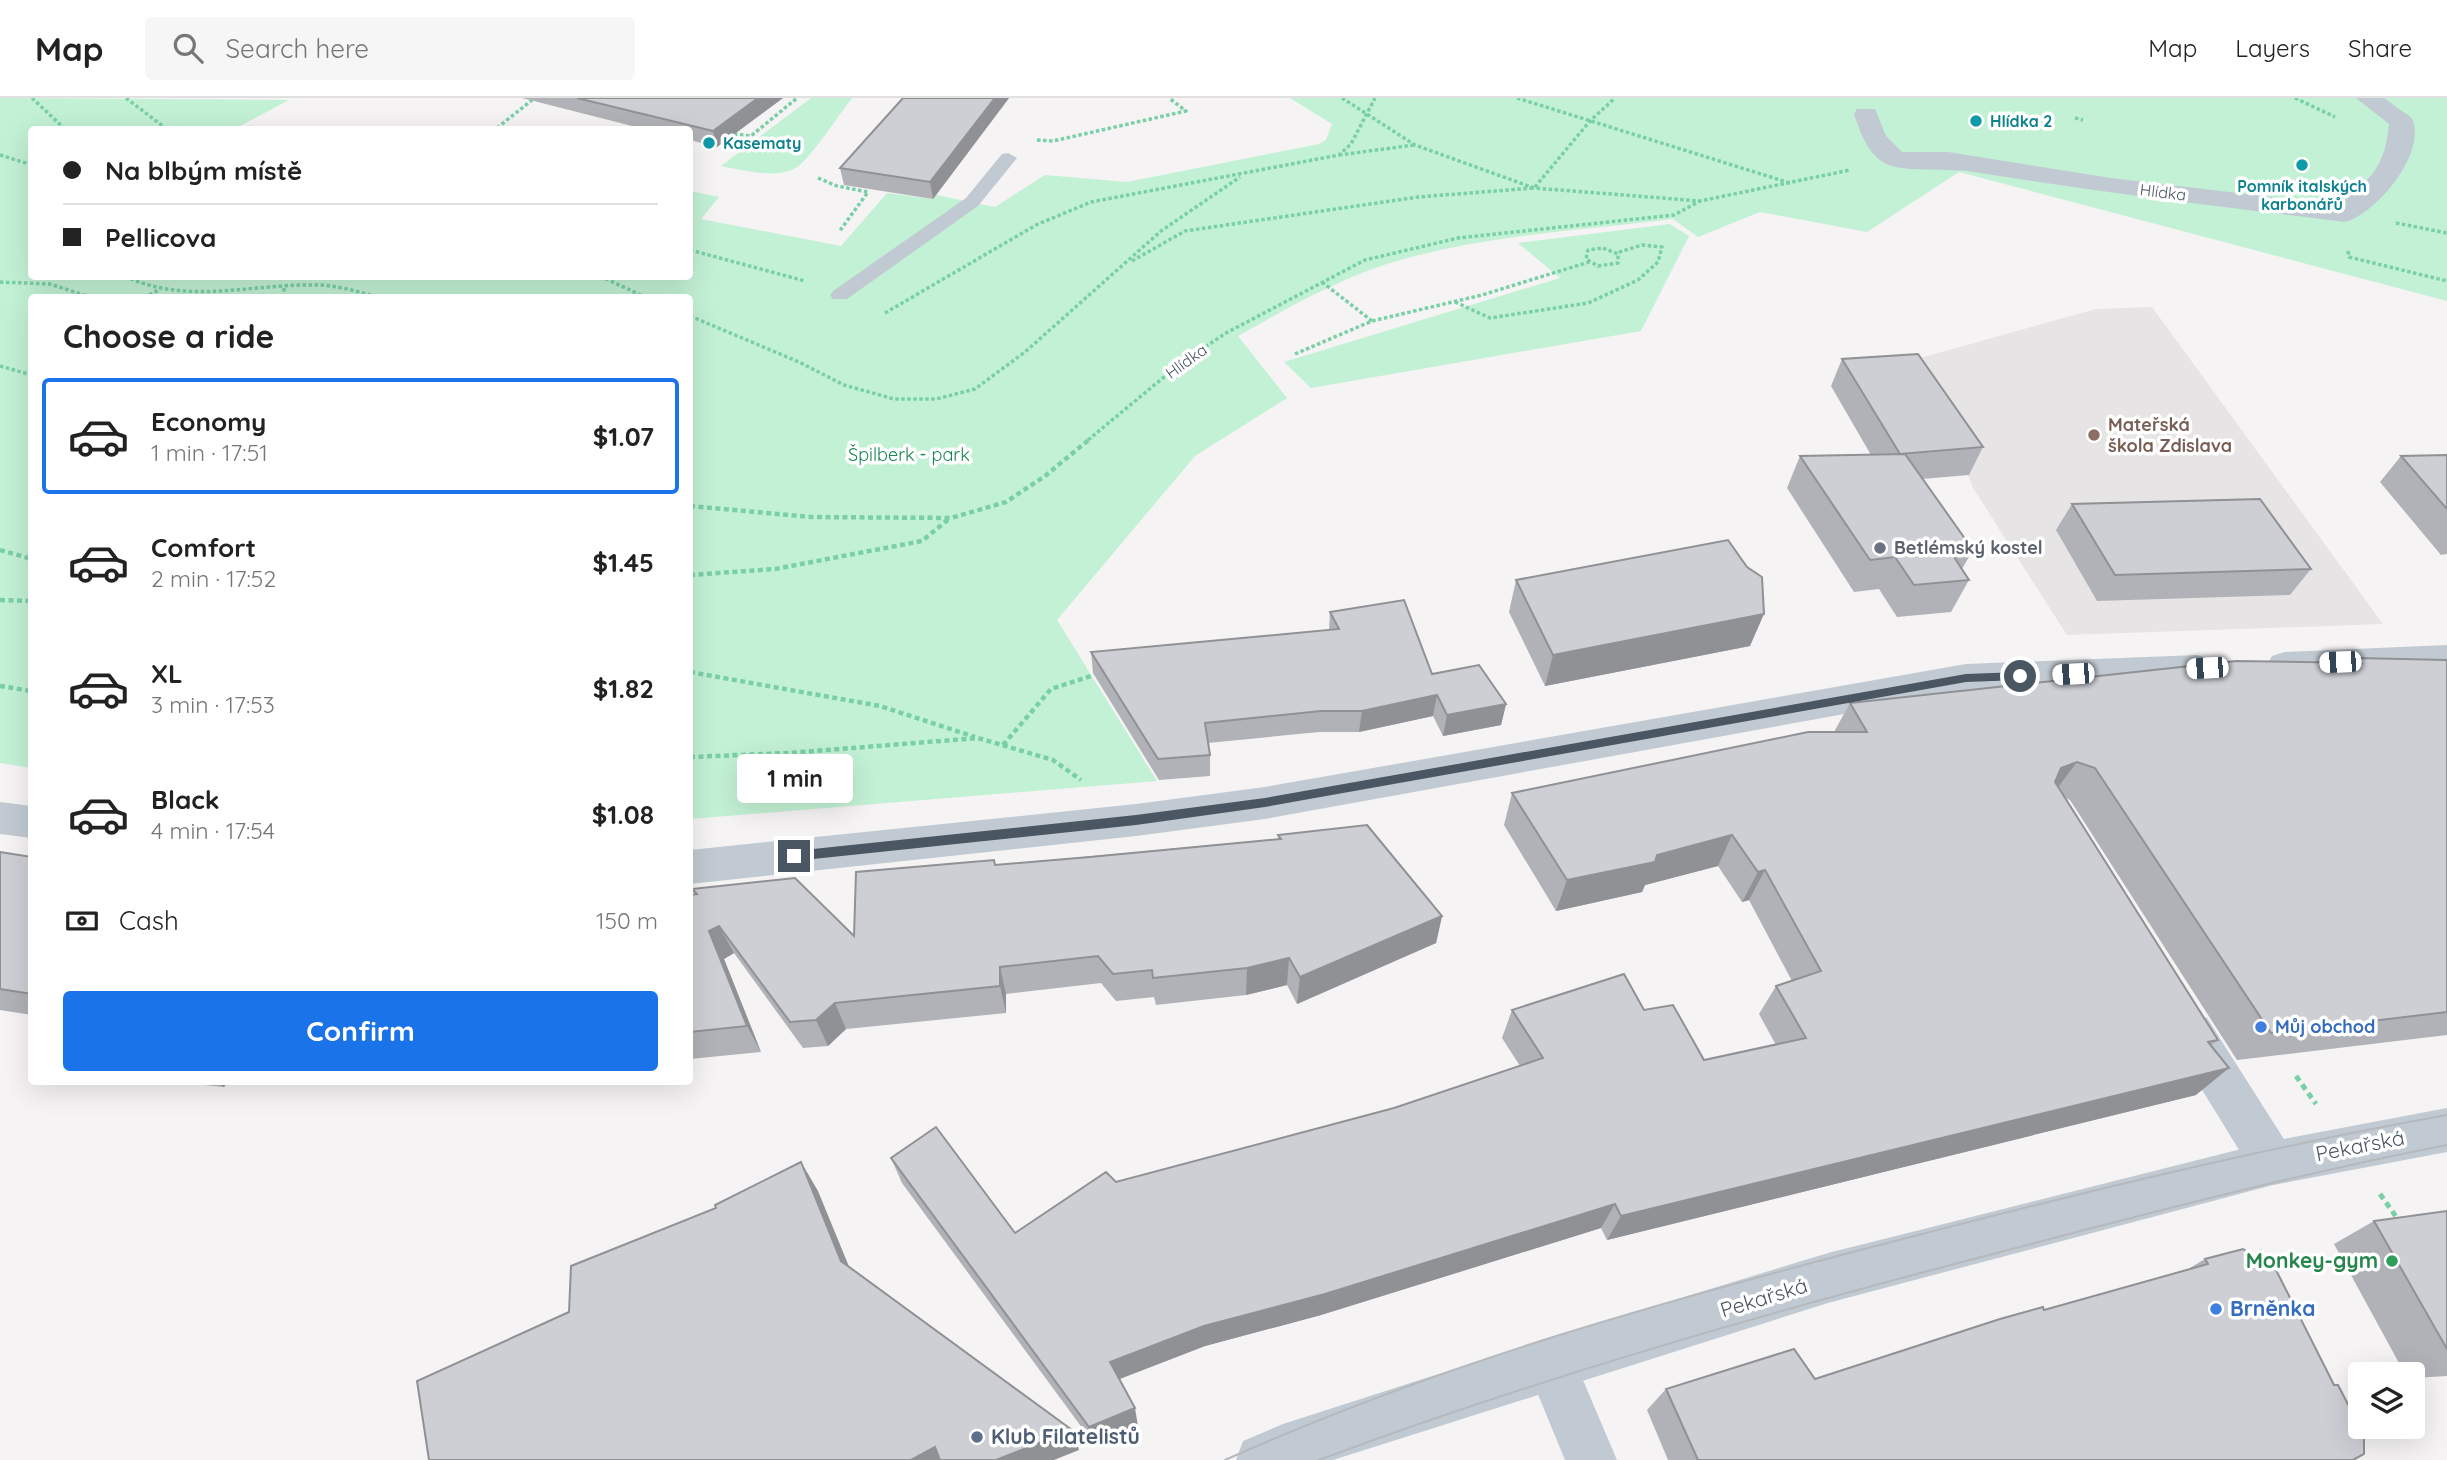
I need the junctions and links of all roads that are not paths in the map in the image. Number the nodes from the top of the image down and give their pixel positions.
1 (2368, 98) edge
2 (1866, 114) dead end
3 (1008, 158) dead end
4 (841, 295) road end
5 (2447, 657) edge
6 (0, 818) edge
7 (28, 822) edge
8 (693, 867) edge
9 (2171, 1000) edge
10 (2447, 1130) edge
11 (2273, 1163) junction
12 (1550, 1363) junction
13 (1262, 1460) edge
14 (1591, 1460) edge

1 - 2 street, Hlídka
3 - 4 lane
5 - 8 street
6 - 7 street
9 - 11 street
10 - 11 street, Pekařská
11 - 12 street, Pekařská
12 - 13 street, Pekařská
12 - 14 street

